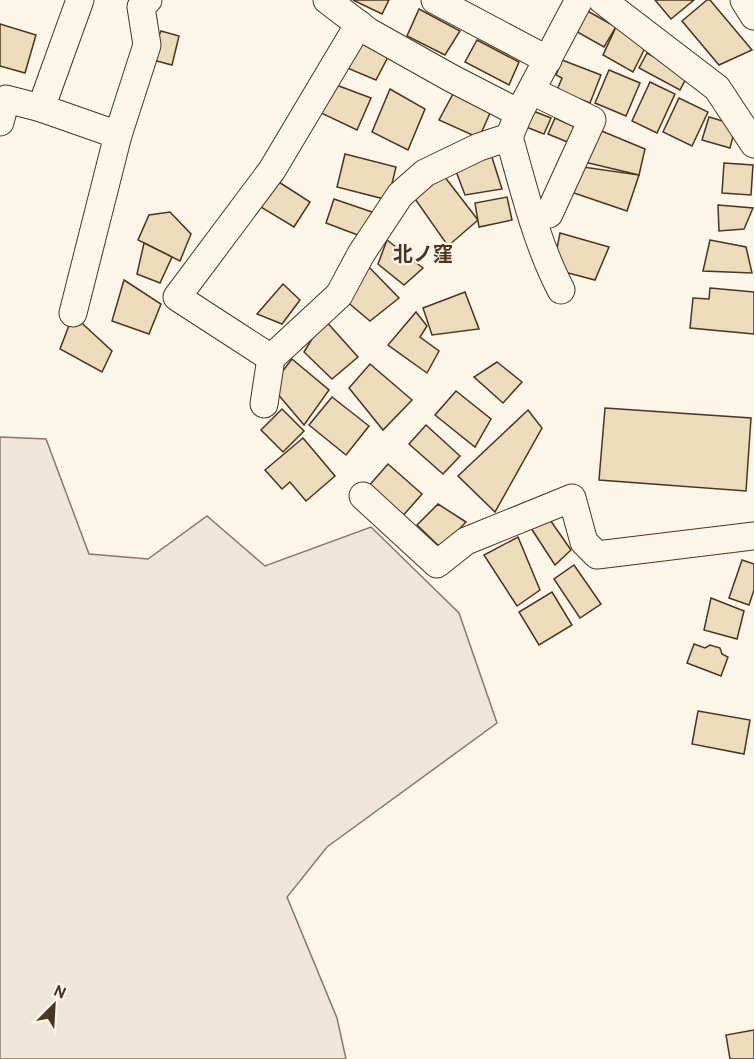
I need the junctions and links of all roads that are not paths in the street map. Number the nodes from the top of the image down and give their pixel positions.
1 (80, 0) edge
2 (148, 0) edge
3 (327, 0) edge
4 (435, 0) edge
5 (579, 0) edge
6 (602, 0) edge
7 (744, 0) edge
8 (754, 16) edge
9 (359, 24) junction
10 (548, 60) junction
11 (41, 108) junction
12 (520, 114) junction
13 (0, 122) edge
14 (118, 135) junction
15 (754, 144) edge
16 (549, 214) dead end
17 (561, 290) dead end
18 (73, 313) dead end
19 (271, 358) junction
20 (264, 404) dead end
21 (363, 496) dead end
22 (754, 536) edge

1 - 11 street
2 - 14 street
3 - 9 street
4 - 10 street
5 - 10 street
6 - 15 street
7 - 8 street
9 - 12 street
9 - 19 street
10 - 12 street
11 - 13 street
11 - 14 street
12 - 16 street
12 - 17 street
12 - 19 street
14 - 18 street
19 - 20 street
21 - 22 street

